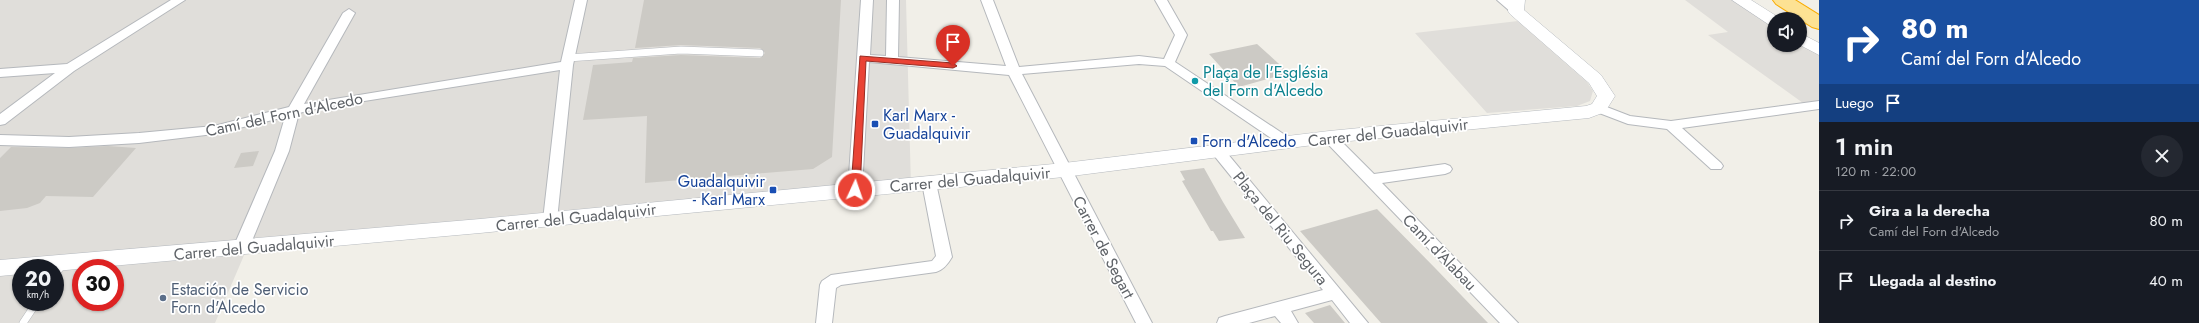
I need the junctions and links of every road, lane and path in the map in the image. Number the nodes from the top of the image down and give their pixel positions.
1 (179, 0) edge
2 (581, 0) edge
3 (867, 0) edge
4 (893, 0) edge
5 (987, 0) edge
6 (1161, 0) edge
7 (1740, 0) edge
8 (1776, 0) edge
9 (1782, 0) edge
10 (1512, 4) edge
11 (1802, 5) edge
12 (1819, 8) edge
13 (349, 13) dead end
14 (1767, 17) edge
15 (1819, 23) edge
16 (1807, 42) edge
17 (1819, 50) edge
18 (760, 53) dead end
19 (862, 58) junction
20 (892, 60) junction
21 (567, 62) junction
22 (1168, 63) junction
23 (70, 68) junction
24 (1014, 72) junction
25 (0, 73) edge
26 (1819, 105) edge
27 (1599, 108) junction
28 (293, 112) junction
29 (0, 121) edge
30 (1671, 125) junction
31 (1329, 137) junction
32 (0, 140) edge
33 (1286, 142) junction
34 (1217, 150) junction
35 (1716, 166) dead end
36 (1445, 169) dead end
37 (1064, 170) junction
38 (1370, 180) junction
39 (929, 183) junction
40 (855, 190) junction
41 (550, 220) junction
42 (241, 248) junction
43 (0, 268) edge
44 (12, 268) edge
45 (64, 268) edge
46 (1334, 293) junction
47 (1279, 308) junction
48 (31, 311) edge
49 (23, 323) edge
50 (824, 323) edge
51 (1144, 323) edge
52 (1225, 323) edge
53 (1290, 323) edge
54 (1360, 323) edge
55 (1510, 323) edge

1 - 23 street
2 - 21 street
3 - 19 street
4 - 20 street
5 - 24 street, Carrer de Segart
6 - 22 street
7 - 14 street
8 - 11 highway
9 - 11 highway
10 - 27 street
11 - 12 highway
11 - 15 highway
13 - 28 street
16 - 17 street
18 - 21 lane, Camí del Forn d'Alcedo
19 - 20 street
19 - 40 street
20 - 24 street
21 - 28 street, Camí del Forn d'Alcedo
21 - 41 street
22 - 24 street
22 - 33 street
23 - 25 street
23 - 29 street
24 - 37 street, Carrer de Segart
26 - 30 street
27 - 30 street
27 - 31 street, Carrer del Guadalquivir
28 - 32 street, Camí del Forn d'Alcedo
28 - 42 street
30 - 35 street
31 - 33 street, Carrer del Guadalquivir
31 - 38 street, Camí d'Alabau
33 - 34 street, Carrer del Guadalquivir
34 - 37 street, Carrer del Guadalquivir
34 - 46 street, Plaça del Riu Segura
36 - 38 street
37 - 39 street, Carrer del Guadalquivir
37 - 51 street, Carrer de Segart
38 - 55 street, Camí d'Alabau
39 - 40 street, Carrer del Guadalquivir
39 - 50 street
40 - 41 street, Carrer del Guadalquivir
41 - 42 street, Carrer del Guadalquivir
42 - 45 street, Carrer del Guadalquivir
43 - 44 street, Carrer del Guadalquivir
46 - 47 street, Plaça del Riu Segura
46 - 54 street
47 - 52 street, Plaça del Riu Segura
47 - 53 street
48 - 49 lane

